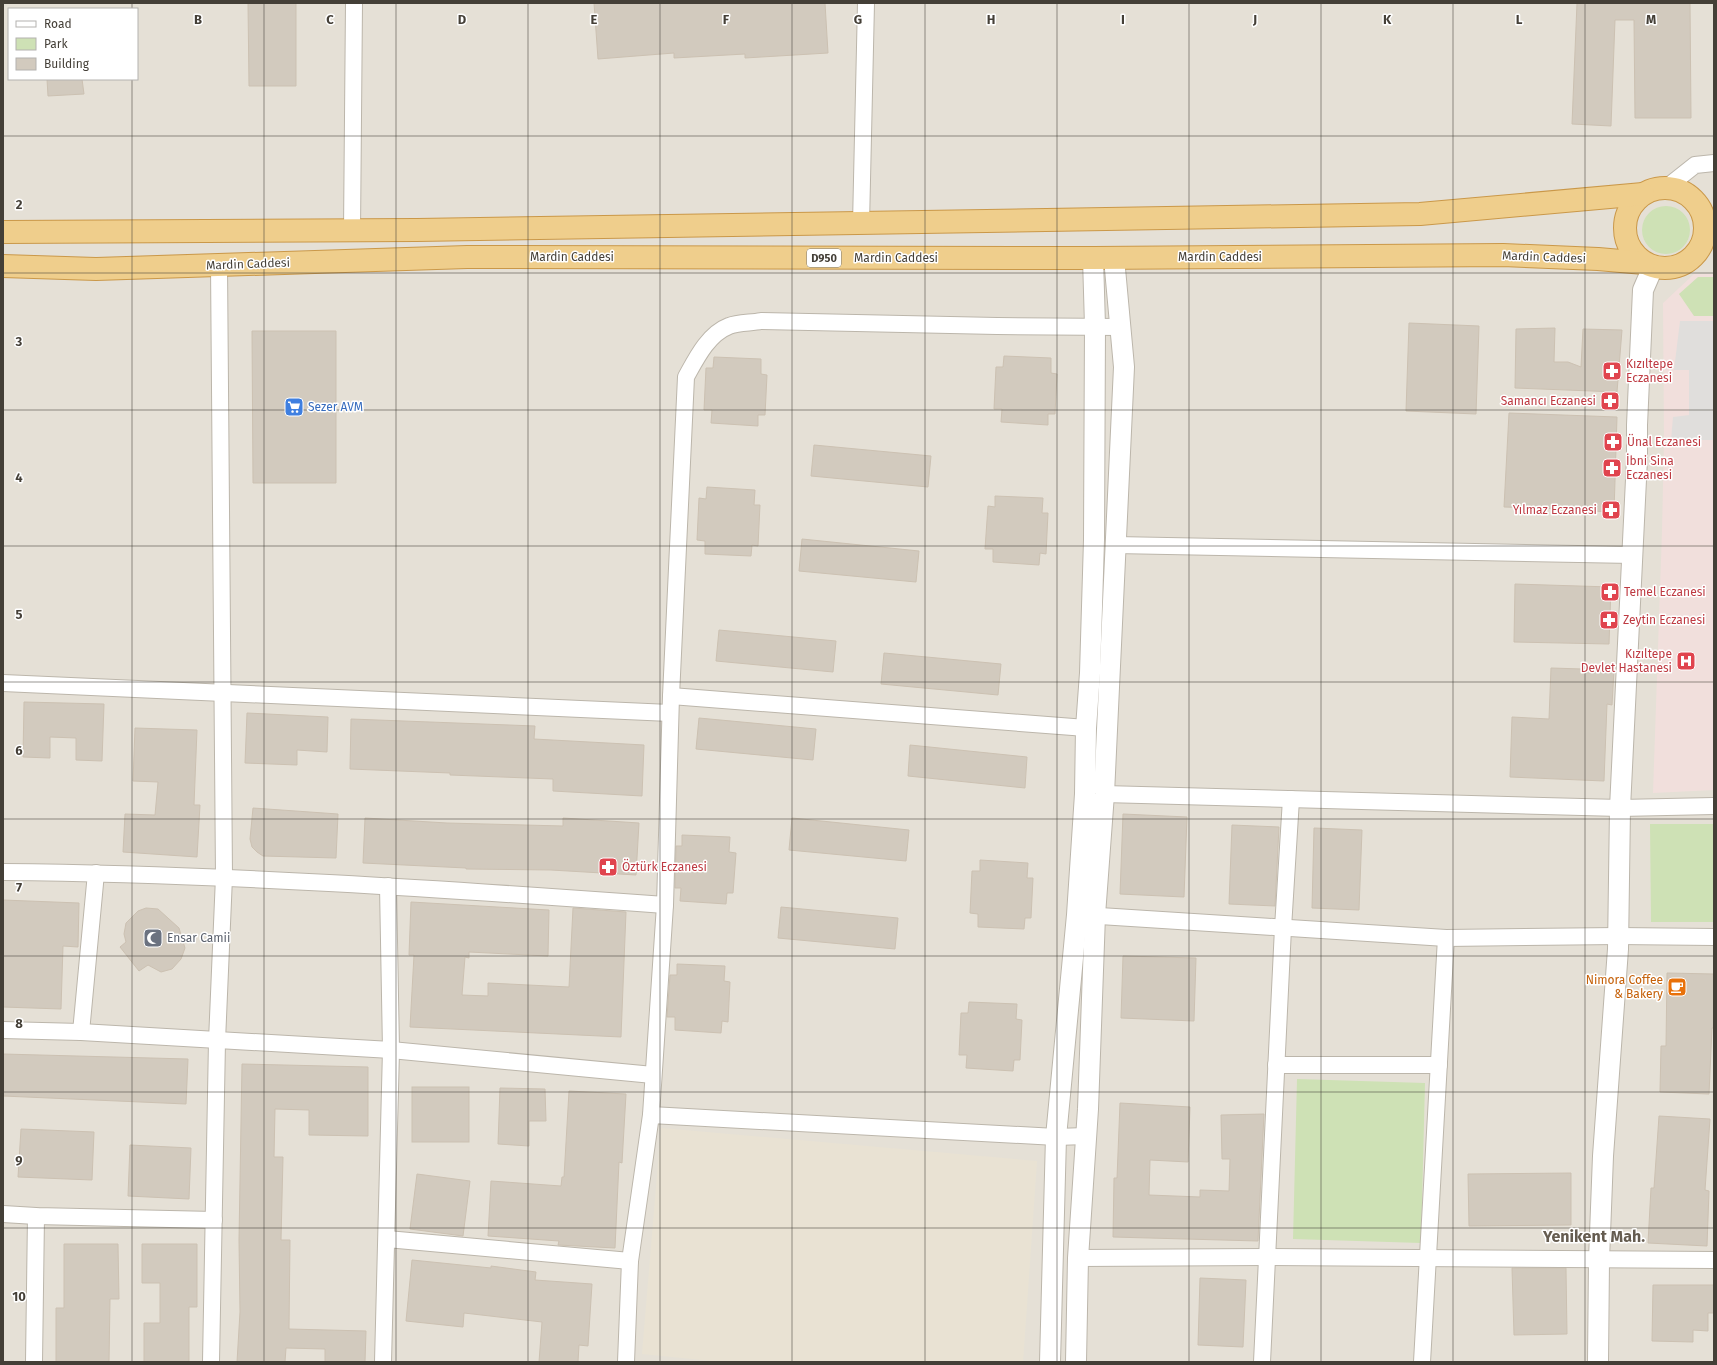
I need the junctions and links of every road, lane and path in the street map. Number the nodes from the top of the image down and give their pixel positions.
1 (354, 3) edge
2 (866, 3) edge
3 (1714, 163) edge
4 (1676, 190) junction
5 (1643, 194) junction
6 (1714, 196) edge
7 (861, 224) junction
8 (352, 231) junction
9 (3, 232) edge
10 (1093, 258) junction
11 (1114, 258) junction
12 (1714, 259) edge
13 (219, 265) junction
14 (1649, 265) junction
15 (3, 266) edge
16 (1680, 266) junction
17 (1096, 326) junction
18 (1120, 327) junction
19 (1115, 545) junction
20 (1633, 555) junction
21 (3, 683) edge
22 (222, 694) junction
23 (671, 696) junction
24 (670, 713) junction
25 (1086, 728) junction
26 (1104, 794) junction
27 (1291, 799) junction
28 (1714, 806) edge
29 (1620, 808) junction
30 (3, 872) edge
31 (96, 873) junction
32 (224, 877) junction
33 (388, 886) junction
34 (664, 905) junction
35 (1086, 915) junction
36 (1283, 928) junction
37 (1618, 936) junction
38 (1714, 937) edge
39 (1446, 938) junction
40 (3, 1030) edge
41 (81, 1032) junction
42 (217, 1041) junction
43 (392, 1050) junction
44 (1439, 1064) junction
45 (1276, 1065) junction
46 (653, 1075) junction
47 (651, 1114) junction
48 (1056, 1136) junction
49 (1086, 1136) junction
50 (3, 1214) edge
51 (36, 1216) junction
52 (214, 1220) junction
53 (387, 1239) junction
54 (1267, 1257) junction
55 (1078, 1258) junction
56 (1428, 1258) junction
57 (1599, 1260) junction
58 (1714, 1260) edge
59 (630, 1261) junction
60 (34, 1362) edge
61 (211, 1362) edge
62 (383, 1362) edge
63 (626, 1362) edge
64 (1050, 1362) edge
65 (1076, 1362) edge
66 (1262, 1362) edge
67 (1422, 1362) edge
68 (1598, 1362) edge

1 - 8 street
2 - 7 street
3 - 4 street
4 - 5 highway
4 - 6 highway
4 - 16 highway
5 - 7 highway
5 - 14 highway
7 - 8 highway
8 - 9 highway
10 - 11 highway, Mardin Caddesi / D950
10 - 13 highway, Mardin Caddesi / D950
10 - 17 street
11 - 14 highway, Mardin Caddesi / D950
11 - 18 street
12 - 16 highway, Mardin Caddesi
13 - 15 highway, Mardin Caddesi / D950
13 - 22 street
14 - 16 highway, Mardin Caddesi
14 - 20 street
17 - 18 street
17 - 23 street
17 - 25 street
18 - 19 street
19 - 20 street
19 - 26 street
20 - 29 street
21 - 22 street
22 - 24 street
22 - 32 street
23 - 24 street
23 - 25 street
24 - 34 street
25 - 35 street
26 - 27 street
26 - 35 street
27 - 29 street
27 - 36 street
28 - 29 street
29 - 37 street
30 - 31 street
31 - 32 street
31 - 41 street
32 - 33 street
32 - 42 street
33 - 34 street
33 - 43 street
34 - 46 street
35 - 36 street
35 - 48 street
35 - 49 street
36 - 39 street
36 - 45 street
37 - 38 street
37 - 39 street
37 - 57 street
39 - 44 street
40 - 41 street
41 - 42 street
42 - 43 street
42 - 52 street
43 - 46 street
43 - 53 street
44 - 45 street
44 - 56 street
45 - 54 street
46 - 47 street
47 - 48 street
47 - 59 street
48 - 49 street
48 - 64 street
49 - 55 street
50 - 51 street
51 - 52 street
51 - 60 street
52 - 61 street
53 - 59 street
53 - 62 street
54 - 55 street
54 - 56 street
54 - 66 street
55 - 65 street
56 - 57 street
56 - 67 street
57 - 58 street
57 - 68 street
59 - 63 street

